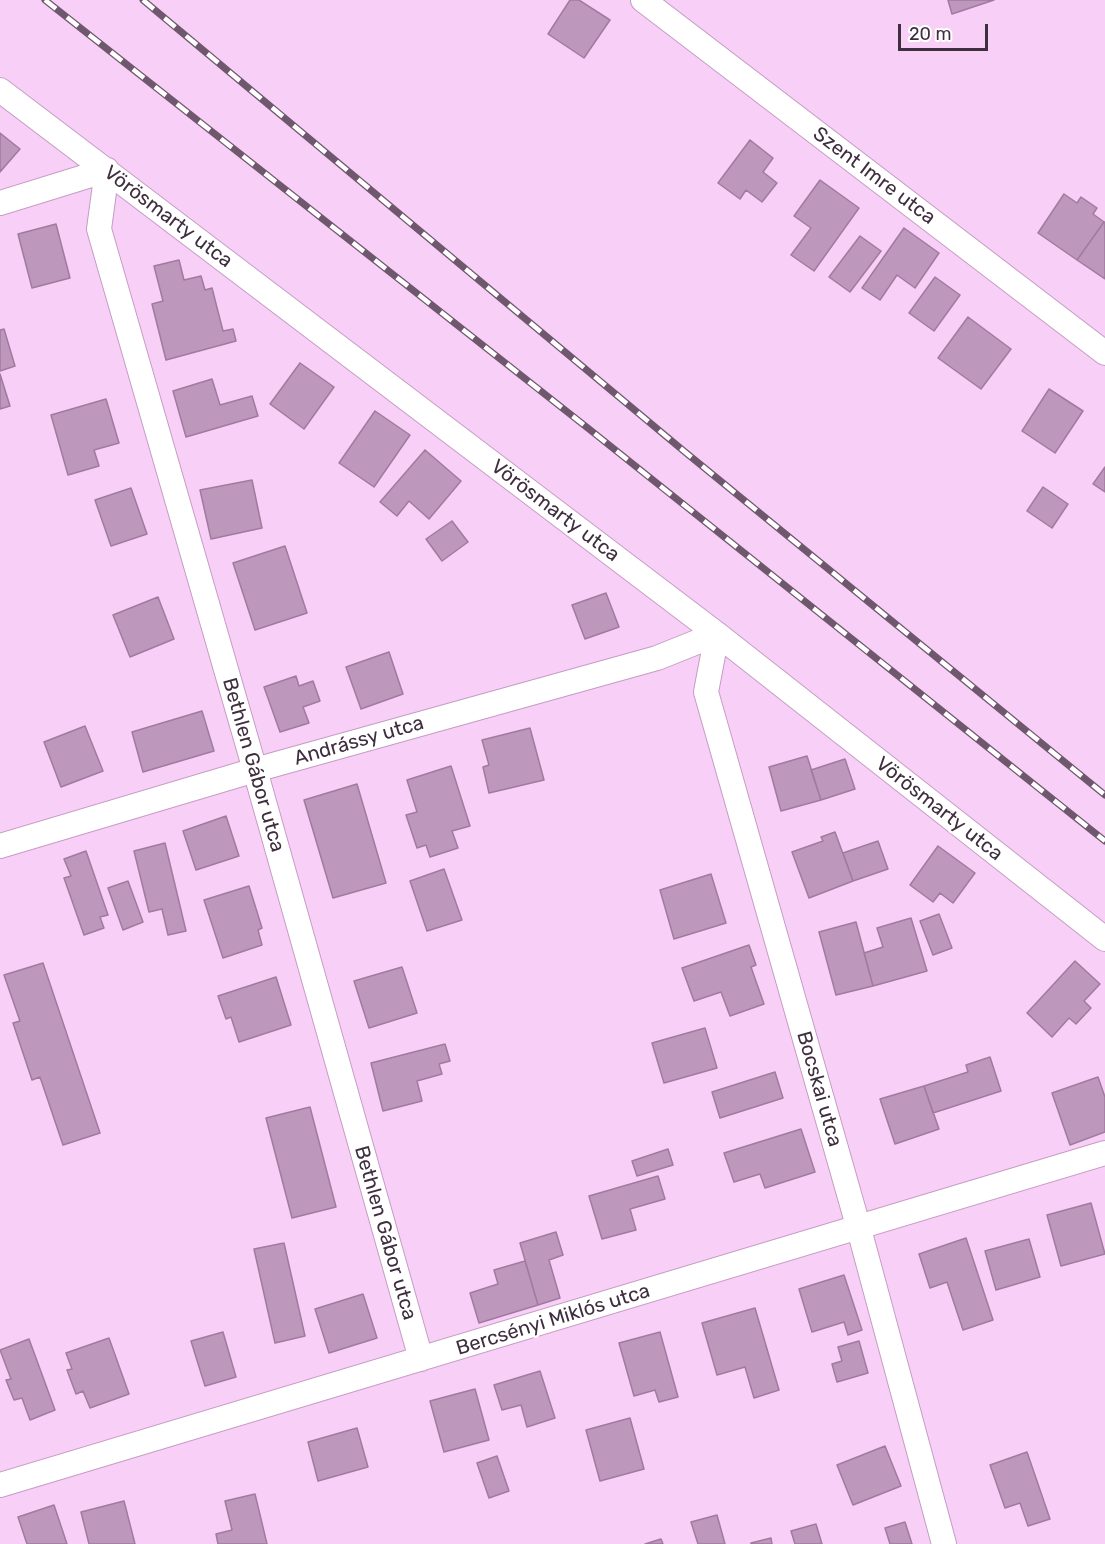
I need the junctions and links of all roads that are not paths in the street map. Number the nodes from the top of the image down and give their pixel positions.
1 (643, 0) edge
2 (0, 90) edge
3 (107, 170) junction
4 (0, 203) edge
5 (1105, 353) edge
6 (717, 634) junction
7 (255, 770) junction
8 (0, 846) edge
9 (1105, 939) edge
10 (1105, 1153) edge
11 (859, 1229) junction
12 (421, 1359) junction
13 (0, 1485) edge
14 (944, 1544) edge

1 - 5 street, Szent Imre utca
2 - 3 street, Vörösmarty utca
3 - 4 street
3 - 6 street, Vörösmarty utca
3 - 7 street, Bethlen Gábor utca
6 - 7 street, Andrássy utca
6 - 9 street, Vörösmarty utca
6 - 11 street, Bocskai utca
7 - 8 street, Andrássy utca
7 - 12 street, Bethlen Gábor utca
10 - 11 street, Bercsényi Miklós utca
11 - 12 street, Bercsényi Miklós utca
11 - 14 street, Bocskai utca
12 - 13 street, Bercsényi Miklós utca

